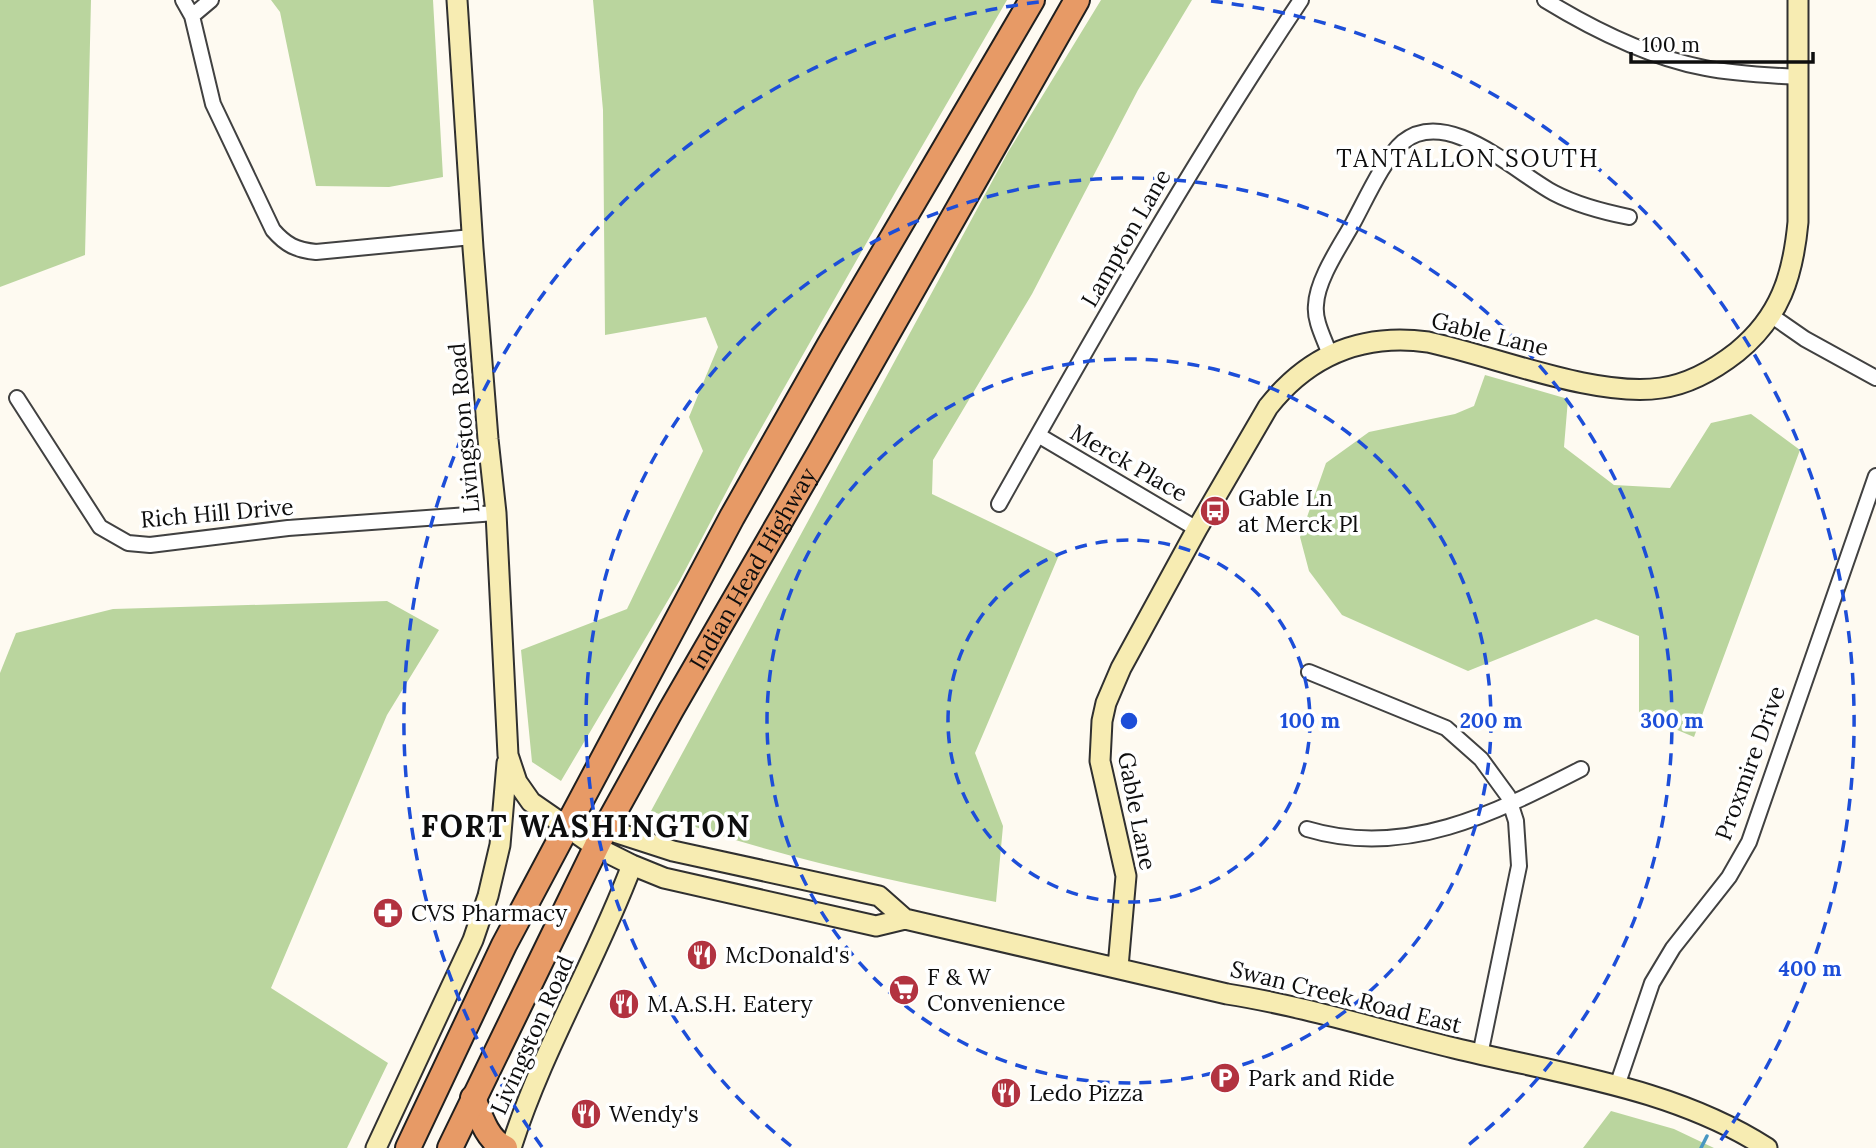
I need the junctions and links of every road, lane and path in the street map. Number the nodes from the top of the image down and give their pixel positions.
1 (183, 0) edge
2 (211, 0) edge
3 (457, 0) edge
4 (1032, 0) edge
5 (1077, 0) edge
6 (1301, 0) edge
7 (1545, 0) edge
8 (1798, 0) edge
9 (192, 16) junction
10 (1797, 77) junction
11 (1629, 217) dead end
12 (472, 237) junction
13 (1772, 316) junction
14 (1330, 355) junction
15 (1876, 378) edge
16 (17, 398) dead end
17 (1038, 435) junction
18 (1876, 476) edge
19 (999, 504) dead end
20 (496, 513) junction
21 (1197, 529) junction
22 (1309, 672) dead end
23 (508, 755) junction
24 (1581, 769) dead end
25 (1511, 805) junction
26 (569, 826) junction
27 (1307, 830) dead end
28 (601, 838) junction
29 (632, 865) junction
30 (905, 919) junction
31 (1118, 967) junction
32 (1480, 1055) junction
33 (1617, 1086) junction
34 (473, 1098) junction
35 (376, 1148) edge
36 (408, 1148) edge
37 (450, 1148) edge
38 (505, 1148) edge
39 (511, 1148) edge
40 (1767, 1148) edge

1 - 9 street
2 - 9 street
3 - 12 main road, Livingston Road
4 - 26 highway, Indian Head Highway
5 - 28 highway, Indian Head Highway
6 - 17 street, Lampton Lane
7 - 10 street
8 - 10 main road, Gable Lane
9 - 12 street
10 - 13 main road, Gable Lane
11 - 14 street
12 - 20 main road, Livingston Road
13 - 14 main road, Gable Lane
13 - 15 street
14 - 21 main road, Gable Lane
16 - 20 street, Rich Hill Drive
17 - 19 street, Lampton Lane
17 - 21 street, Merck Place
18 - 33 street, Proxmire Drive
20 - 23 main road, Livingston Road
21 - 31 main road, Gable Lane
22 - 25 street
23 - 26 main road, Livingston Road
23 - 35 main road
24 - 25 street
25 - 27 street
25 - 32 street
26 - 28 main road, Swan Creek Road East
26 - 36 highway, Indian Head Highway
28 - 29 main road, Swan Creek Road East
28 - 30 main road, Swan Creek Road East
28 - 34 highway, Indian Head Highway
29 - 30 main road, Swan Creek Road East
29 - 39 main road, Livingston Road
30 - 31 main road, Swan Creek Road East
31 - 32 main road, Swan Creek Road East
32 - 33 main road, Swan Creek Road East
33 - 40 main road, Swan Creek Road East
34 - 37 highway, Indian Head Highway
34 - 38 highway

